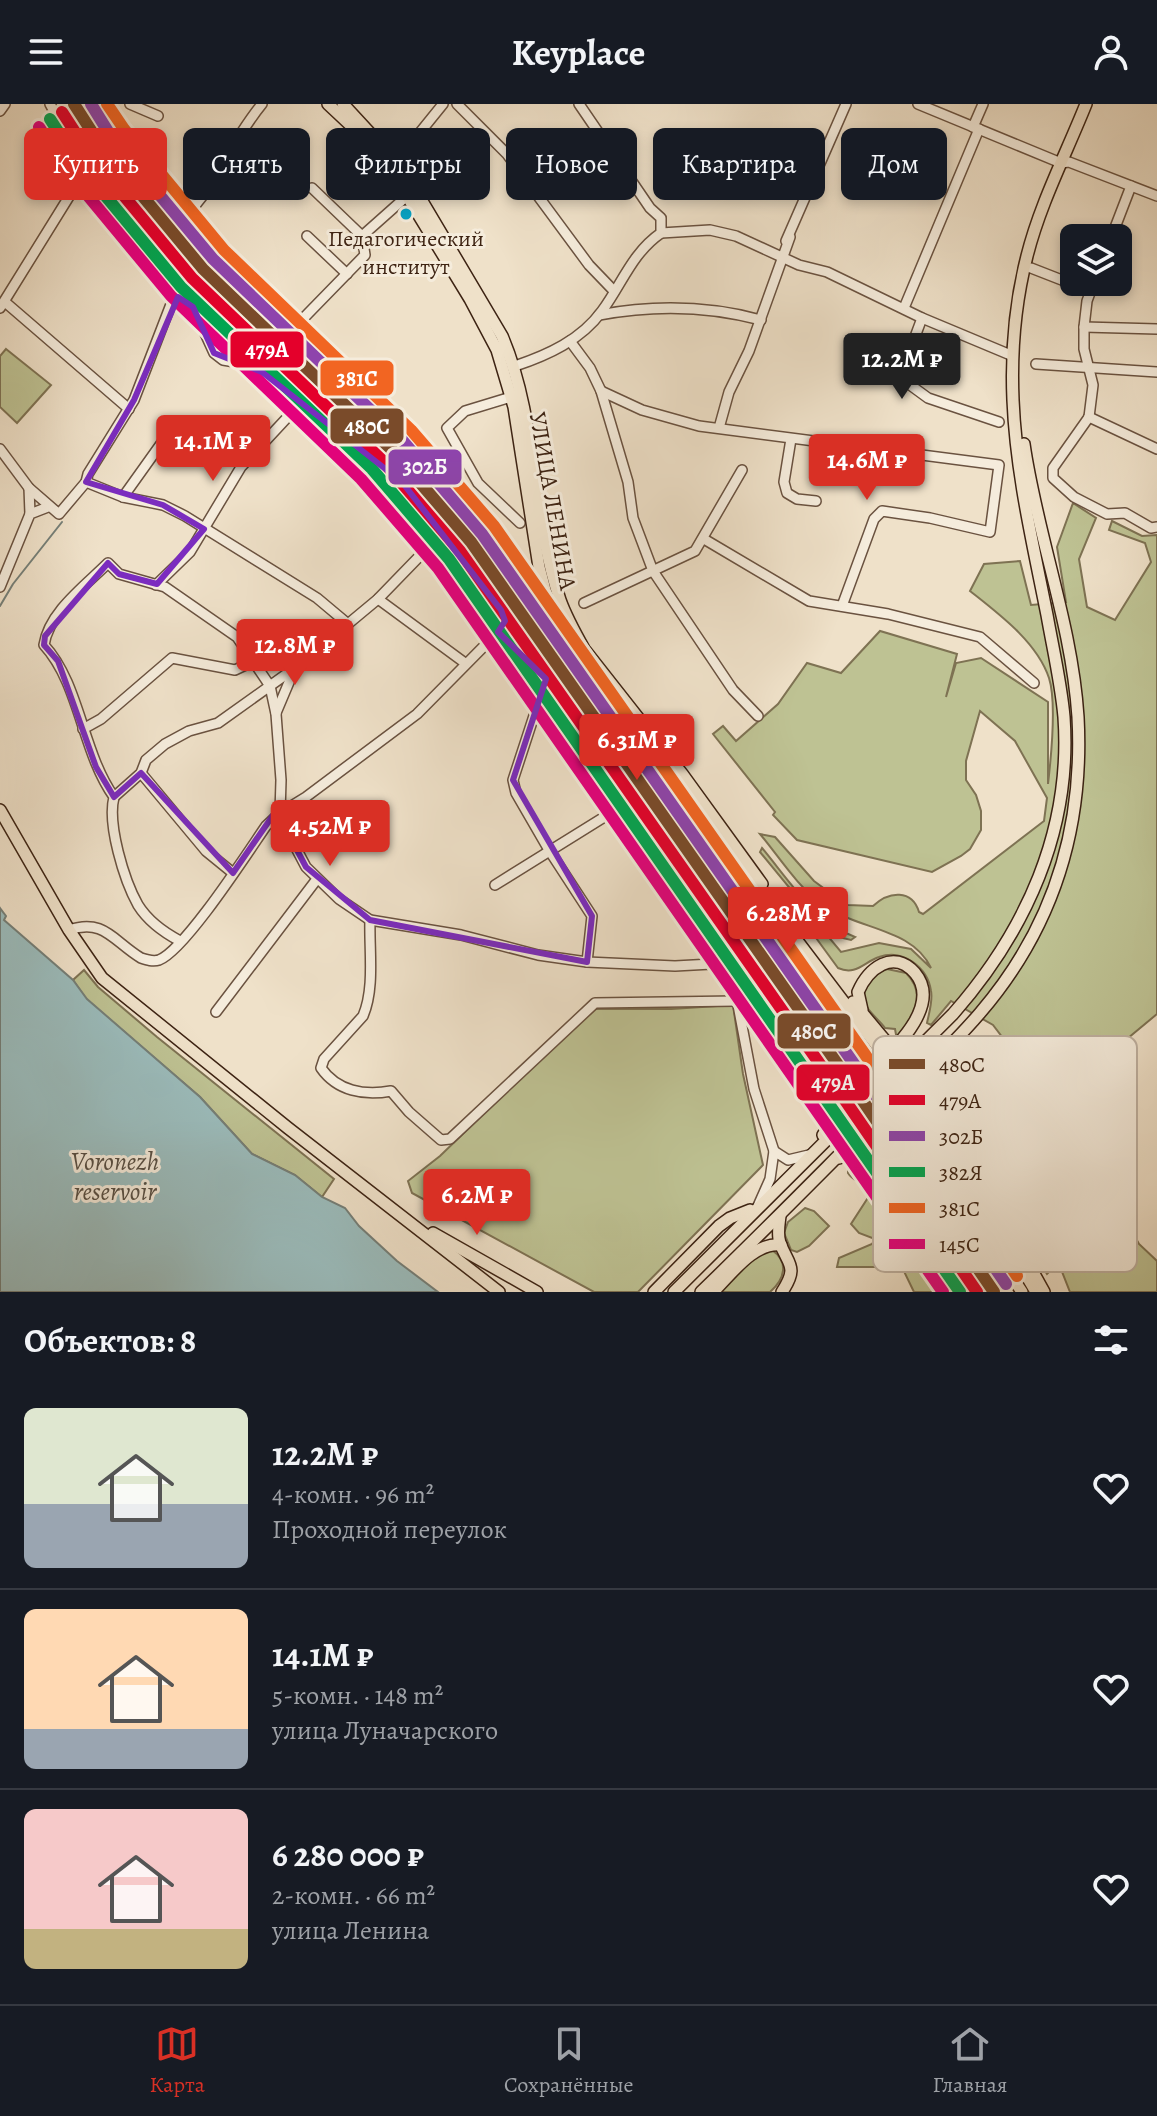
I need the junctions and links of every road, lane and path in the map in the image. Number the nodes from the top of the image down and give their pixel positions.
1 (50, 104) edge
2 (130, 104) edge
3 (262, 104) edge
4 (328, 104) edge
5 (343, 104) edge
6 (443, 104) edge
7 (457, 104) edge
8 (579, 104) edge
9 (846, 104) edge
10 (918, 104) edge
11 (983, 104) edge
12 (1086, 104) edge
13 (1094, 104) edge
14 (158, 116) dead end
15 (354, 128) edge
16 (363, 128) edge
17 (424, 128) edge
18 (976, 128) junction
19 (1065, 162) junction
20 (1131, 186) junction
21 (312, 188) dead end
22 (1157, 196) edge
23 (402, 200) edge
24 (409, 200) edge
25 (416, 200) edge
26 (1116, 224) edge
27 (661, 233) junction
28 (307, 236) dead end
29 (362, 236) junction
30 (790, 237) junction
31 (766, 249) junction
32 (784, 258) junction
33 (1031, 268) junction
34 (347, 274) junction
35 (1060, 277) edge
36 (614, 291) junction
37 (1090, 296) edge
38 (3, 305) edge
39 (904, 308) junction
40 (599, 315) junction
41 (922, 318) junction
42 (761, 320) junction
43 (1084, 327) junction
44 (1157, 329) edge
45 (570, 341) junction
46 (1013, 356) junction
47 (1036, 364) dead end
48 (515, 366) junction
49 (1088, 367) junction
50 (1157, 372) edge
51 (601, 391) junction
52 (511, 397) junction
53 (298, 406) junction
54 (129, 409) junction
55 (1089, 417) junction
56 (999, 422) dead end
57 (173, 427) dead end
58 (719, 428) junction
59 (791, 439) junction
60 (0, 449) edge
61 (1157, 449) edge
62 (742, 470) dead end
63 (86, 482) junction
64 (29, 488) junction
65 (123, 497) junction
66 (816, 501) dead end
67 (48, 507) junction
68 (30, 514) junction
69 (520, 523) dead end
70 (1157, 527) edge
71 (204, 529) junction
72 (444, 531) junction
73 (704, 539) junction
74 (653, 571) junction
75 (156, 585) junction
76 (0, 587) edge
77 (378, 599) junction
78 (584, 603) dead end
79 (842, 606) junction
80 (348, 624) junction
81 (498, 632) junction
82 (254, 661) junction
83 (465, 663) junction
84 (295, 668) junction
85 (546, 679) junction
86 (1034, 683) dead end
87 (270, 686) junction
88 (276, 714) junction
89 (758, 716) dead end
90 (83, 729) junction
91 (141, 773) junction
92 (114, 797) junction
93 (630, 801) junction
94 (0, 810) edge
95 (280, 813) junction
96 (706, 816) junction
97 (720, 847) junction
98 (549, 850) junction
99 (233, 873) junction
100 (317, 879) junction
101 (495, 885) dead end
102 (370, 920) junction
103 (69, 930) junction
104 (180, 941) junction
105 (587, 962) junction
106 (730, 963) junction
107 (736, 1001) junction
108 (216, 1012) dead end
109 (866, 1018) junction
110 (875, 1036) edge
111 (876, 1036) edge
112 (904, 1036) edge
113 (930, 1036) edge
114 (957, 1036) edge
115 (873, 1070) edge
116 (857, 1086) junction
117 (873, 1092) edge
118 (873, 1122) edge
119 (871, 1142) edge
120 (774, 1151) junction
121 (810, 1154) junction
122 (835, 1160) junction
123 (758, 1206) junction
124 (398, 1212) junction
125 (780, 1216) junction
126 (781, 1245) junction
127 (1009, 1272) edge
128 (1025, 1272) edge
129 (1032, 1272) edge
130 (501, 1292) edge
131 (537, 1292) edge
132 (654, 1292) edge
133 (674, 1292) edge
134 (701, 1292) edge
135 (713, 1292) edge
136 (782, 1292) edge
137 (1022, 1292) edge
138 (1036, 1292) edge
139 (1044, 1292) edge

1 - 38 street
2 - 14 street
3 - 34 street
4 - 15 main road, УЛИЦА ЛЕНИНА
5 - 16 main road, УЛИЦА ЛЕНИНА
6 - 17 street
7 - 36 street
8 - 27 street
9 - 30 street
10 - 18 street
11 - 18 street
12 - 19 main road
13 - 19 main road
18 - 19 street
18 - 39 street
19 - 20 street
19 - 33 main road
19 - 46 main road
20 - 22 street
20 - 26 street
21 - 29 street
23 - 29 street
24 - 52 main road, УЛИЦА ЛЕНИНА
25 - 48 main road, УЛИЦА ЛЕНИНА
27 - 31 street
27 - 36 street
28 - 34 street
29 - 34 street
30 - 31 street
30 - 32 street
31 - 32 street
32 - 39 street
32 - 42 street
33 - 35 street
33 - 114 main road
36 - 40 street
37 - 43 street
38 - 54 street
39 - 41 street
40 - 42 street
40 - 45 street
41 - 46 street
41 - 56 street
42 - 58 street
43 - 44 street
43 - 49 street
45 - 48 street
45 - 51 street
46 - 113 main road
47 - 49 street
48 - 96 main road, УЛИЦА ЛЕНИНА
49 - 50 street
49 - 55 street
51 - 58 street
51 - 74 street
52 - 69 street
52 - 96 main road, УЛИЦА ЛЕНИНА
53 - 54 street
53 - 71 street
53 - 72 street
54 - 63 street
55 - 61 street
55 - 70 street
57 - 65 street
58 - 59 street
59 - 66 street
59 - 79 street
60 - 64 street
62 - 73 street
63 - 65 street
63 - 67 street
64 - 67 street
64 - 68 street
65 - 71 street
67 - 68 street
68 - 76 street
71 - 75 street
71 - 80 street
72 - 77 street
72 - 81 street
73 - 74 street
73 - 79 street
74 - 78 street
74 - 89 street
75 - 82 street
75 - 90 street
77 - 80 street
77 - 83 street
79 - 86 street
80 - 84 street
81 - 83 street
81 - 85 street
82 - 87 street
82 - 90 street
83 - 95 street
84 - 87 street
84 - 88 street
85 - 93 street
85 - 98 street
87 - 88 street
87 - 91 street
88 - 95 street
90 - 92 street
91 - 92 street
91 - 99 street
92 - 104 street
93 - 98 street
93 - 106 street
94 - 103 main road
95 - 99 street
95 - 100 street
96 - 97 main road, УЛИЦА ЛЕНИНА
96 - 109 main road, УЛИЦА ЛЕНИНА
97 - 110 main road, УЛИЦА ЛЕНИНА
97 - 116 main road
98 - 101 street
98 - 105 street
99 - 104 street
100 - 102 street
100 - 108 street
102 - 105 street
102 - 107 street
103 - 104 street
103 - 124 main road
105 - 106 street
106 - 107 street
107 - 120 street
109 - 111 main road, УЛИЦА ЛЕНИНА
109 - 112 main road
115 - 116 main road
116 - 121 main road
117 - 121 main road
118 - 122 main road
119 - 122 main road
120 - 121 street
120 - 123 street
121 - 123 main road
122 - 125 main road
123 - 132 main road
123 - 133 main road
124 - 130 main road
124 - 131 main road
125 - 126 main road
125 - 134 main road
126 - 135 main road
126 - 136 main road
127 - 137 main road
128 - 138 main road
129 - 139 main road

